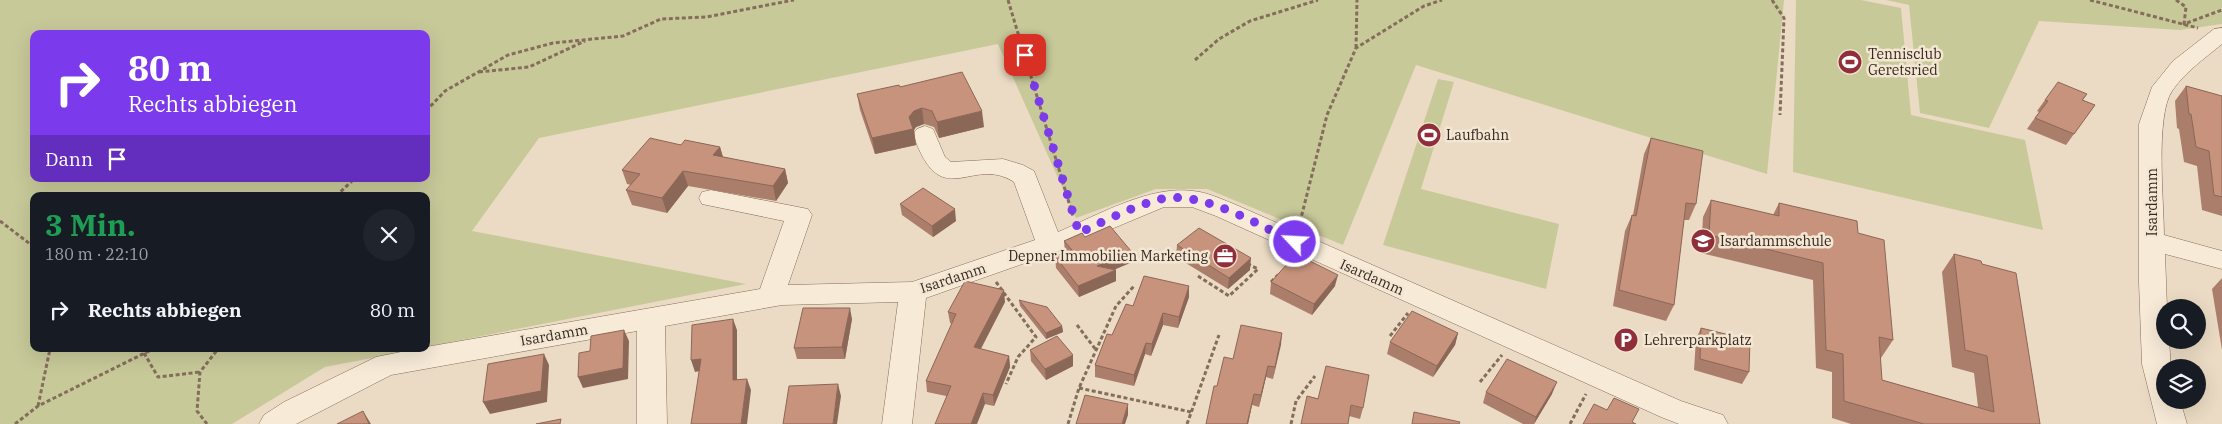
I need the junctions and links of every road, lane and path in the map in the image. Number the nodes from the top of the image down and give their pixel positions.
1 (794, 0) edge
2 (1008, 0) edge
3 (1318, 0) edge
4 (1357, 0) edge
5 (1442, 0) edge
6 (1772, 0) edge
7 (2090, 0) edge
8 (2176, 0) edge
9 (2222, 10) edge
10 (2184, 24) junction
11 (2222, 34) edge
12 (587, 40) junction
13 (1356, 48) junction
14 (1195, 60) dead end
15 (479, 72) junction
16 (430, 107) edge
17 (1780, 115) dead end
18 (925, 134) dead end
19 (351, 182) edge
20 (340, 192) edge
21 (711, 198) dead end
22 (0, 221) edge
23 (1079, 233) junction
24 (2152, 241) junction
25 (30, 244) edge
26 (1300, 244) junction
27 (1050, 245) junction
28 (2222, 260) edge
29 (1244, 261) edge
30 (985, 268) junction
31 (1198, 276) dead end
32 (1271, 282) edge
33 (1136, 285) dead end
34 (913, 292) junction
35 (771, 297) junction
36 (1419, 298) junction
37 (651, 318) junction
38 (1077, 325) dead end
39 (1219, 335) dead end
40 (1390, 336) dead end
41 (1514, 339) junction
42 (1096, 350) junction
43 (49, 352) edge
44 (216, 352) edge
45 (144, 353) joint
46 (2156, 364) edge
47 (200, 372) junction
48 (1316, 376) dead end
49 (1596, 376) junction
50 (1480, 382) dead end
51 (1006, 384) dead end
52 (1079, 388) junction
53 (38, 406) junction
54 (2168, 409) edge
55 (1191, 412) junction
56 (1670, 416) edge
57 (15, 424) edge
58 (207, 424) edge
59 (274, 424) edge
60 (652, 424) edge
61 (896, 424) edge
62 (1068, 424) edge
63 (1187, 424) edge
64 (1290, 424) edge
65 (1570, 424) edge
66 (1713, 424) edge
67 (2172, 424) edge

1 - 12 path
2 - 23 path
3 - 14 path
4 - 13 path
5 - 13 path
6 - 17 path
7 - 10 path
8 - 10 path
9 - 10 path
10 - 11 path
11 - 24 street, Isardamm
12 - 15 path
12 - 15 path
13 - 26 path
15 - 16 path
18 - 27 street
19 - 20 path
21 - 35 street
22 - 25 path
23 - 26 street, Isardamm
23 - 27 street, Isardamm
24 - 28 street
24 - 46 street, Isardamm
26 - 32 path
26 - 36 street, Isardamm
27 - 30 street, Isardamm
29 - 31 path
30 - 34 street, Isardamm
30 - 51 path
33 - 42 path
34 - 35 street, Isardamm
34 - 61 street
35 - 37 street, Isardamm
36 - 40 path
36 - 41 street, Isardamm
37 - 59 street, Isardamm
37 - 60 street
38 - 42 path
39 - 55 path
41 - 49 street, Isardamm
41 - 50 path
42 - 52 path
43 - 53 path
44 - 47 path
45 - 47 path
45 - 53 path
47 - 58 path
48 - 64 path
49 - 56 street, Isardamm
49 - 65 path
52 - 55 path
52 - 62 path
53 - 57 path
54 - 67 street, Isardamm
55 - 63 path
56 - 66 street, Isardamm

